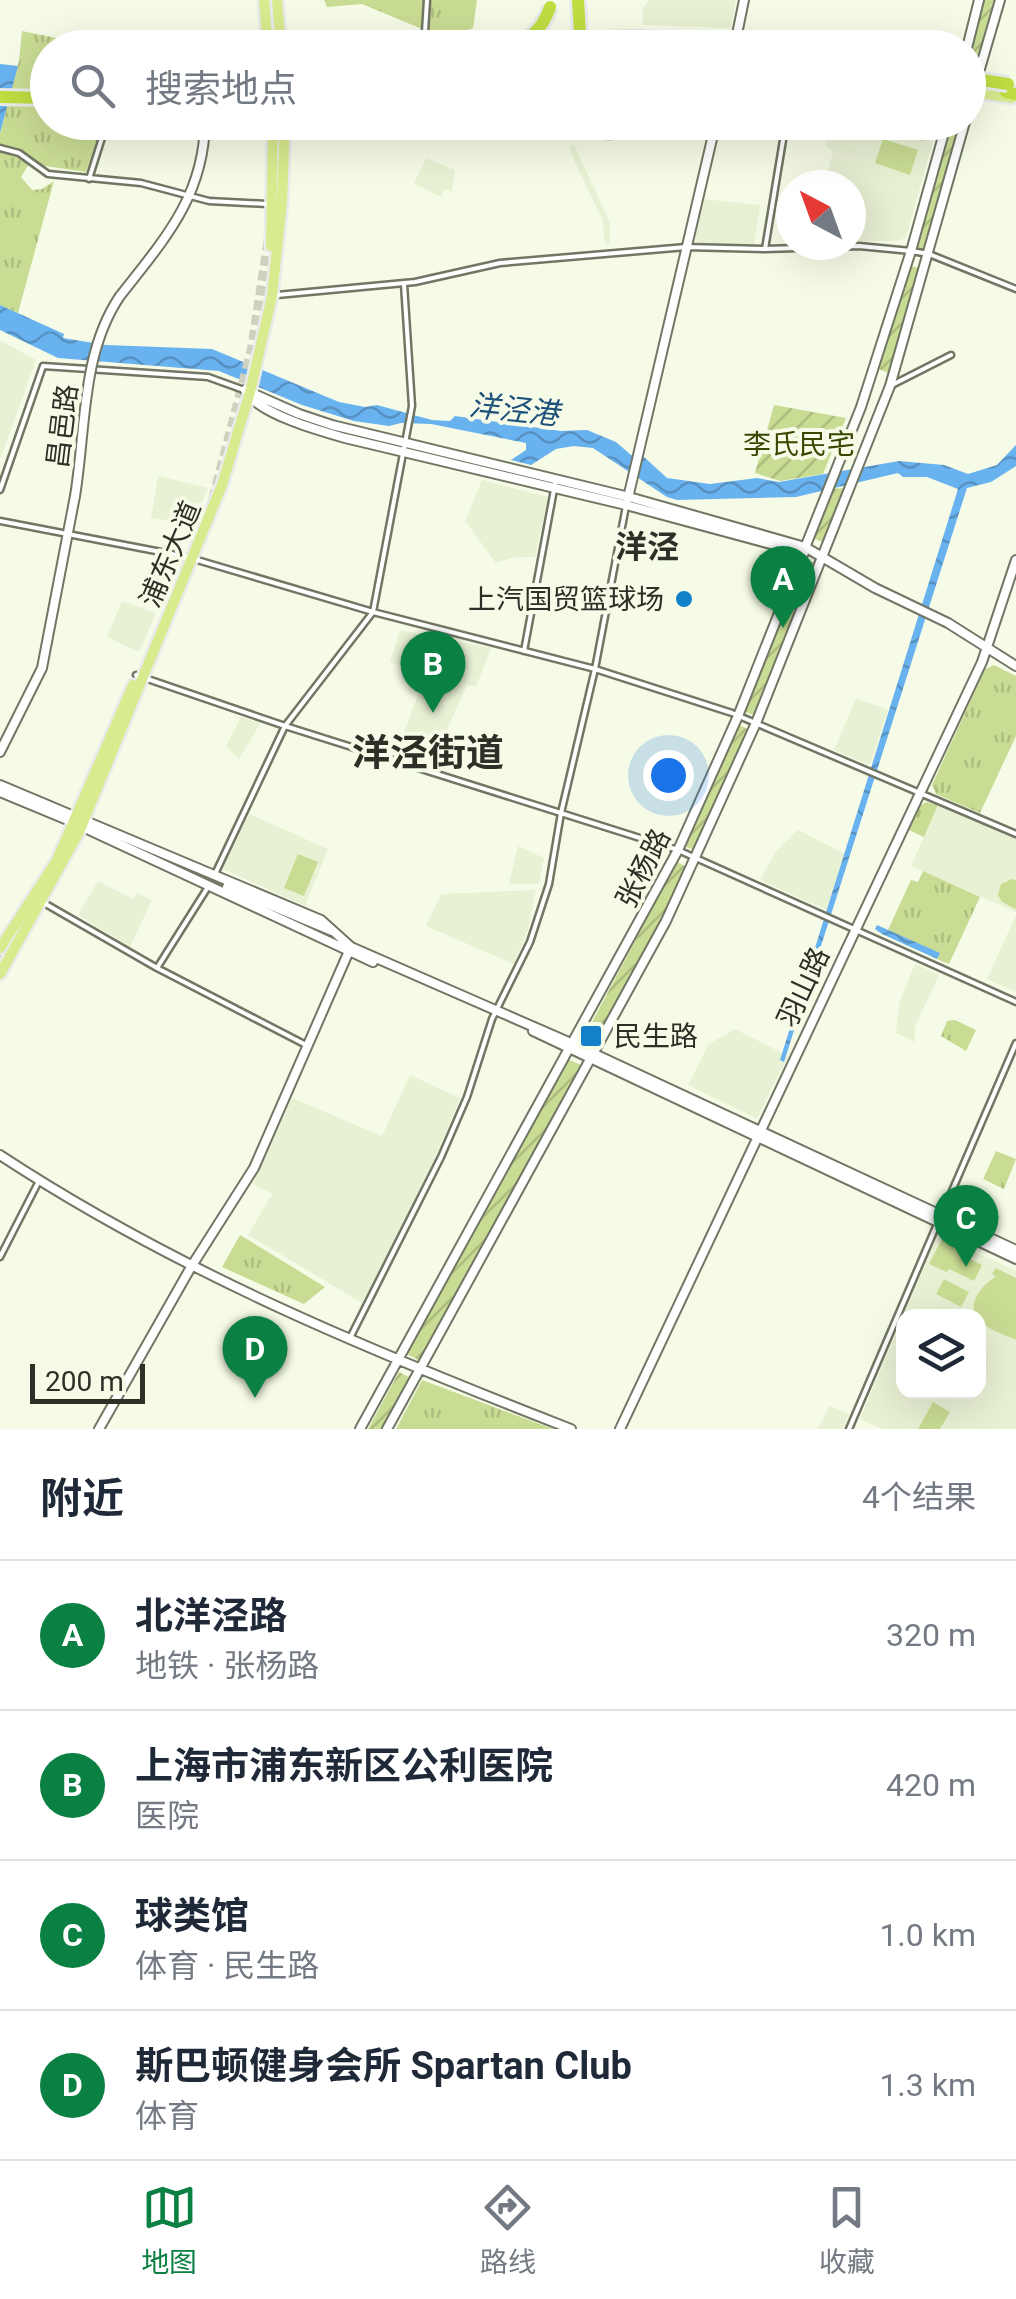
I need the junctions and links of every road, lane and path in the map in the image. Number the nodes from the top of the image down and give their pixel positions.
1 (264, 0) edge
2 (277, 0) edge
3 (427, 0) edge
4 (550, 0) edge
5 (578, 0) edge
6 (744, 0) edge
7 (979, 0) edge
8 (1000, 0) edge
9 (266, 30) edge
10 (280, 30) edge
11 (425, 30) edge
12 (538, 30) edge
13 (580, 30) edge
14 (738, 30) edge
15 (971, 30) edge
16 (986, 41) edge
17 (986, 84) edge
18 (1016, 84) edge
19 (986, 88) edge
20 (0, 90) edge
21 (30, 90) edge
22 (1016, 96) edge
23 (0, 98) edge
24 (30, 98) edge
25 (101, 140) edge
26 (203, 140) edge
27 (273, 140) edge
28 (284, 140) edge
29 (286, 140) edge
30 (712, 140) edge
31 (783, 140) edge
32 (942, 140) edge
33 (960, 140) edge
34 (0, 148) edge
35 (89, 180) junction
36 (286, 185) dead end
37 (190, 196) junction
38 (277, 203) junction
39 (686, 246) junction
40 (765, 249) junction
41 (912, 251) junction
42 (929, 254) junction
43 (404, 284) junction
44 (1016, 289) edge
45 (269, 296) junction
46 (951, 355) dead end
47 (890, 386) junction
48 (248, 390) junction
49 (406, 449) junction
50 (555, 484) junction
51 (0, 490) edge
52 (628, 501) junction
53 (0, 522) edge
54 (70, 534) junction
55 (804, 550) junction
56 (824, 555) junction
57 (190, 558) junction
58 (1016, 560) edge
59 (373, 612) junction
60 (987, 650) junction
61 (524, 651) junction
62 (1016, 668) edge
63 (594, 670) junction
64 (140, 676) junction
65 (738, 716) junction
66 (756, 724) junction
67 (285, 726) junction
68 (0, 752) edge
69 (0, 789) edge
70 (920, 793) junction
71 (561, 814) junction
72 (79, 822) junction
73 (1016, 834) edge
74 (678, 850) junction
75 (696, 858) junction
76 (56, 864) junction
77 (214, 876) junction
78 (208, 886) junction
79 (42, 902) junction
80 (856, 930) junction
81 (340, 934) junction
82 (328, 939) junction
83 (4, 947) tunnel mouth
84 (350, 950) junction
85 (0, 966) edge
86 (157, 968) junction
87 (0, 974) edge
88 (1016, 1002) edge
89 (495, 1012) junction
90 (1016, 1042) edge
91 (308, 1046) junction
92 (572, 1046) junction
93 (593, 1057) junction
94 (760, 1134) junction
95 (0, 1155) edge
96 (39, 1181) junction
97 (939, 1220) junction
98 (1016, 1250) edge
99 (0, 1257) edge
100 (1016, 1259) edge
101 (191, 1267) junction
102 (348, 1340) junction
103 (396, 1361) junction
104 (417, 1370) junction
105 (99, 1429) edge
106 (360, 1429) edge
107 (387, 1429) edge
108 (571, 1429) edge
109 (620, 1429) edge
110 (848, 1429) edge

1 - 9 main road
2 - 10 main road
3 - 11 street
4 - 12 highway, bridge
5 - 13 highway, bridge
6 - 14 main road
7 - 15 main road
8 - 16 main road
17 - 18 highway, bridge
19 - 22 highway
20 - 21 highway
23 - 24 highway
25 - 35 street
26 - 37 main road, 昌邑路
27 - 38 main road, 浦东大道
28 - 38 main road, 浦东大道
29 - 36 main road
30 - 39 main road
31 - 40 street
32 - 41 main road, 张杨路
33 - 42 main road, 张杨路
34 - 35 street
35 - 37 street
37 - 38 street
37 - 54 main road, 昌邑路, bridge
38 - 45 main road, 浦东大道
39 - 40 street
39 - 43 street
39 - 52 main road
40 - 41 street
41 - 42 street
41 - 55 main road, 张杨路
42 - 44 street
42 - 47 main road, 张杨路
43 - 45 street
43 - 49 street
45 - 48 main road, 浦东大道
46 - 47 street
47 - 56 main road, 张杨路
48 - 49 main road
48 - 51 street
48 - 57 main road, 浦东大道
49 - 50 main road
49 - 59 street
50 - 52 main road
50 - 61 street
52 - 55 main road
52 - 63 street
53 - 54 street
54 - 57 street
54 - 68 main road, 昌邑路
55 - 56 main road
55 - 65 main road, 张杨路
56 - 60 main road
56 - 66 main road, 张杨路
57 - 59 street
57 - 64 main road, 浦东大道
58 - 60 main road, 羽山路
59 - 61 street
59 - 67 street
60 - 62 main road
60 - 70 main road, 羽山路
61 - 63 street
63 - 65 street
63 - 71 street
64 - 67 street
64 - 72 main road, 浦东大道
65 - 66 street
65 - 74 main road, 张杨路
66 - 70 street
66 - 75 main road, 张杨路
67 - 71 street
67 - 77 street
69 - 72 main road
70 - 73 street
70 - 80 main road, 羽山路
71 - 74 street
71 - 89 street
72 - 76 main road, 浦东大道
72 - 77 main road
72 - 78 main road
72 - 79 main road, 浦东大道
74 - 75 street
74 - 92 main road, 张杨路
75 - 80 street
75 - 93 main road, 张杨路
76 - 83 main road, 浦东大道
76 - 85 main road
77 - 78 street
77 - 81 main road
78 - 82 main road
78 - 86 street
79 - 86 street
79 - 87 main road, 浦东大道
80 - 88 street
80 - 94 main road, 羽山路
81 - 82 main road
81 - 84 main road
82 - 84 main road
84 - 89 main road
84 - 91 main road
86 - 91 street
89 - 92 main road
89 - 102 street
90 - 97 street
91 - 101 main road
92 - 93 main road
92 - 103 main road, 张杨路
93 - 94 main road
93 - 104 main road, 张杨路
94 - 97 main road
94 - 109 main road, 羽山路
95 - 96 main road
96 - 99 street
96 - 101 main road
97 - 98 main road
97 - 100 main road
97 - 110 street
101 - 102 main road
101 - 105 main road
102 - 103 main road
103 - 104 main road
103 - 106 main road, 张杨路
104 - 107 main road, 张杨路
104 - 108 main road

